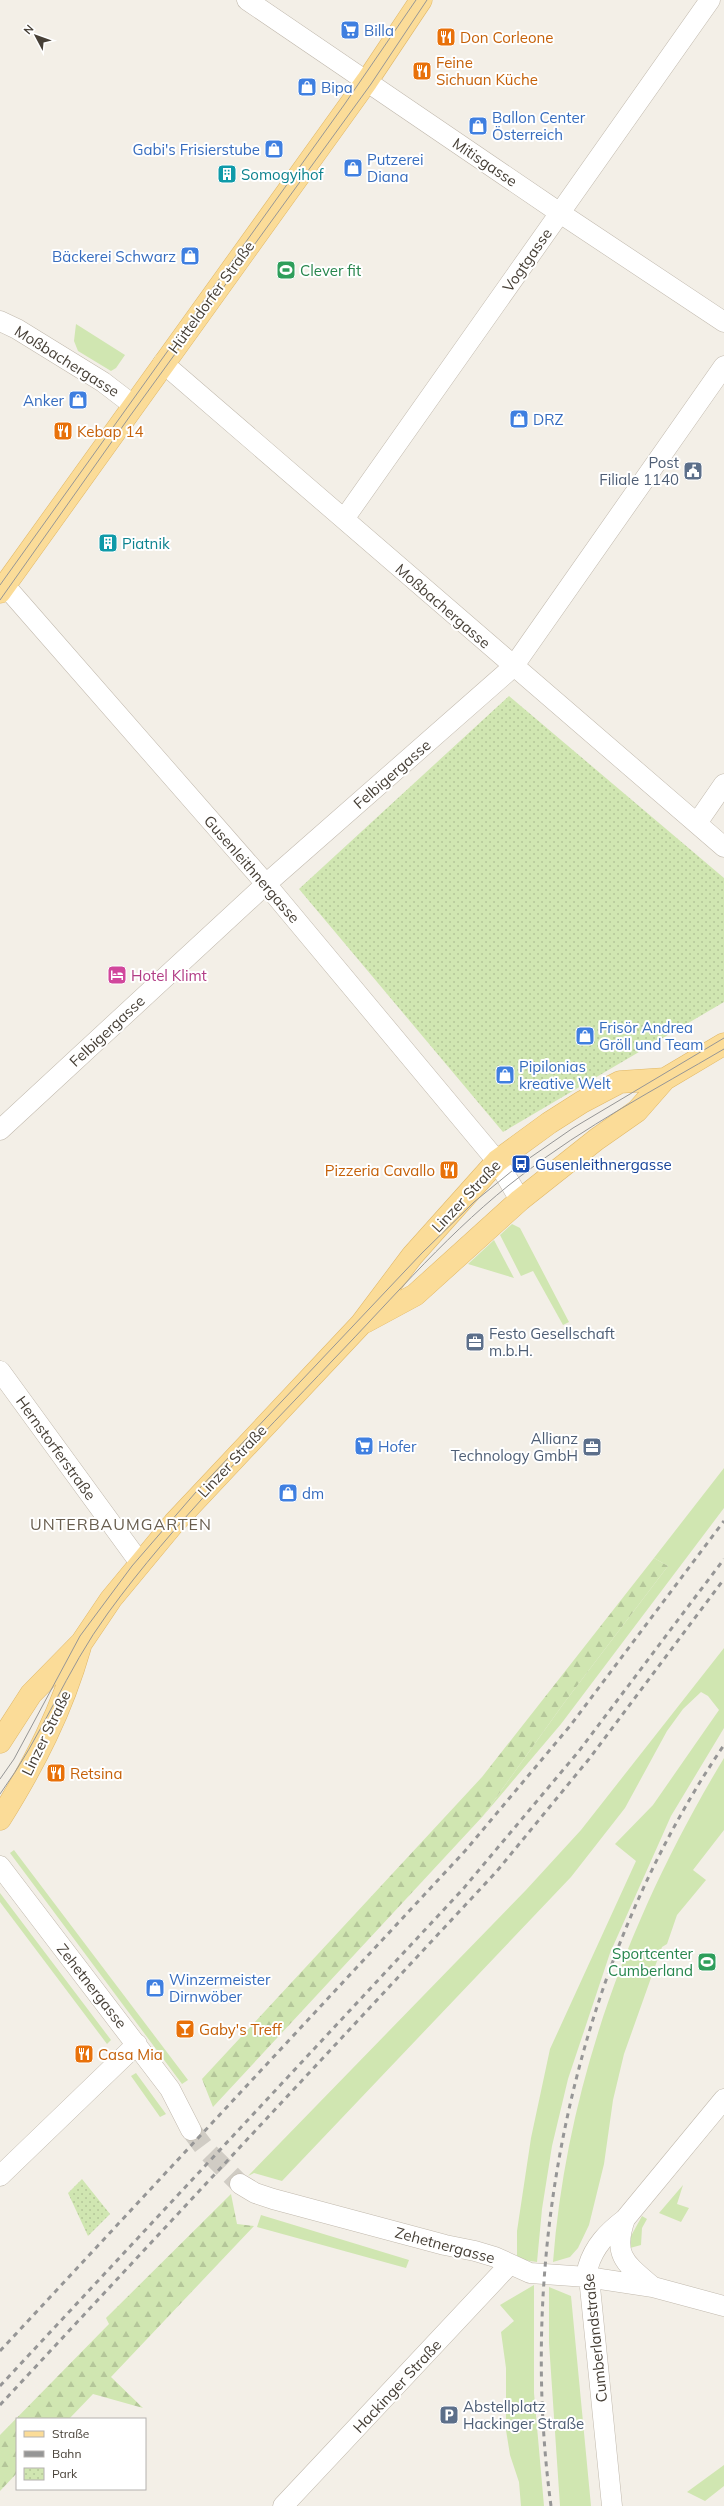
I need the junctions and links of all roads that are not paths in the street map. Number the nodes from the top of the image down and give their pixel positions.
1 (247, 0) edge
2 (422, 0) edge
3 (710, 0) edge
4 (367, 81) junction
5 (560, 213) junction
6 (0, 321) edge
7 (724, 322) edge
8 (163, 363) junction
9 (724, 366) edge
10 (133, 405) junction
11 (344, 519) junction
12 (2, 587) edge
13 (513, 667) junction
14 (724, 784) edge
15 (697, 823) junction
16 (724, 847) edge
17 (266, 884) junction
18 (724, 1044) edge
19 (665, 1078) junction
20 (0, 1130) edge
21 (497, 1161) junction
22 (520, 1200) junction
23 (360, 1324) junction
24 (0, 1371) edge
25 (140, 1563) junction
26 (82, 1642) junction
27 (0, 1742) edge
28 (0, 1819) edge
29 (0, 1866) edge
30 (137, 2044) junction
31 (724, 2099) edge
32 (191, 2130) tunnel mouth
33 (0, 2176) edge
34 (240, 2184) tunnel mouth
35 (625, 2219) junction
36 (510, 2264) junction
37 (587, 2277) junction
38 (653, 2288) junction
39 (724, 2306) edge
40 (283, 2506) edge
41 (612, 2506) edge

1 - 4 street, Mitisgasse
2 - 4 main road, Hütteldorfer Straße
3 - 5 street, Vogtgasse
4 - 5 street, Mitisgasse
4 - 8 main road, Hütteldorfer Straße
5 - 7 street, Mitisgasse
5 - 11 street, Vogtgasse
6 - 10 street, Moßbachergasse
8 - 10 main road, Hütteldorfer Straße
8 - 11 street, Moßbachergasse
9 - 13 street, Felbigergasse
10 - 12 main road, Hütteldorfer Straße
11 - 13 street, Moßbachergasse
12 - 17 street, Gusenleithnergasse
13 - 15 street, Moßbachergasse
13 - 17 street, Felbigergasse
14 - 15 street
15 - 16 street, Moßbachergasse
17 - 20 street, Felbigergasse
17 - 21 street, Gusenleithnergasse
18 - 19 main road, Linzer Straße
19 - 21 main road, Linzer Straße
19 - 22 main road, Linzer Straße
21 - 22 street, Gusenleithnergasse
21 - 23 main road, Linzer Straße
22 - 23 main road, Linzer Straße
23 - 25 main road, Linzer Straße
24 - 25 street, Hernstorferstraße
25 - 26 main road, Linzer Straße
26 - 27 main road, Linzer Straße
26 - 28 main road, Linzer Straße
29 - 30 street, Zehetnergasse
30 - 32 street, Zehetnergasse
30 - 33 street
31 - 35 street, Cumberlandstraße
34 - 36 street, Zehetnergasse
35 - 37 street, Cumberlandstraße
35 - 38 street
36 - 37 street, Zehetnergasse
36 - 40 street, Hackinger Straße
37 - 38 street, Zehetnergasse
37 - 41 street, Cumberlandstraße
38 - 39 street, Zehetnergasse

